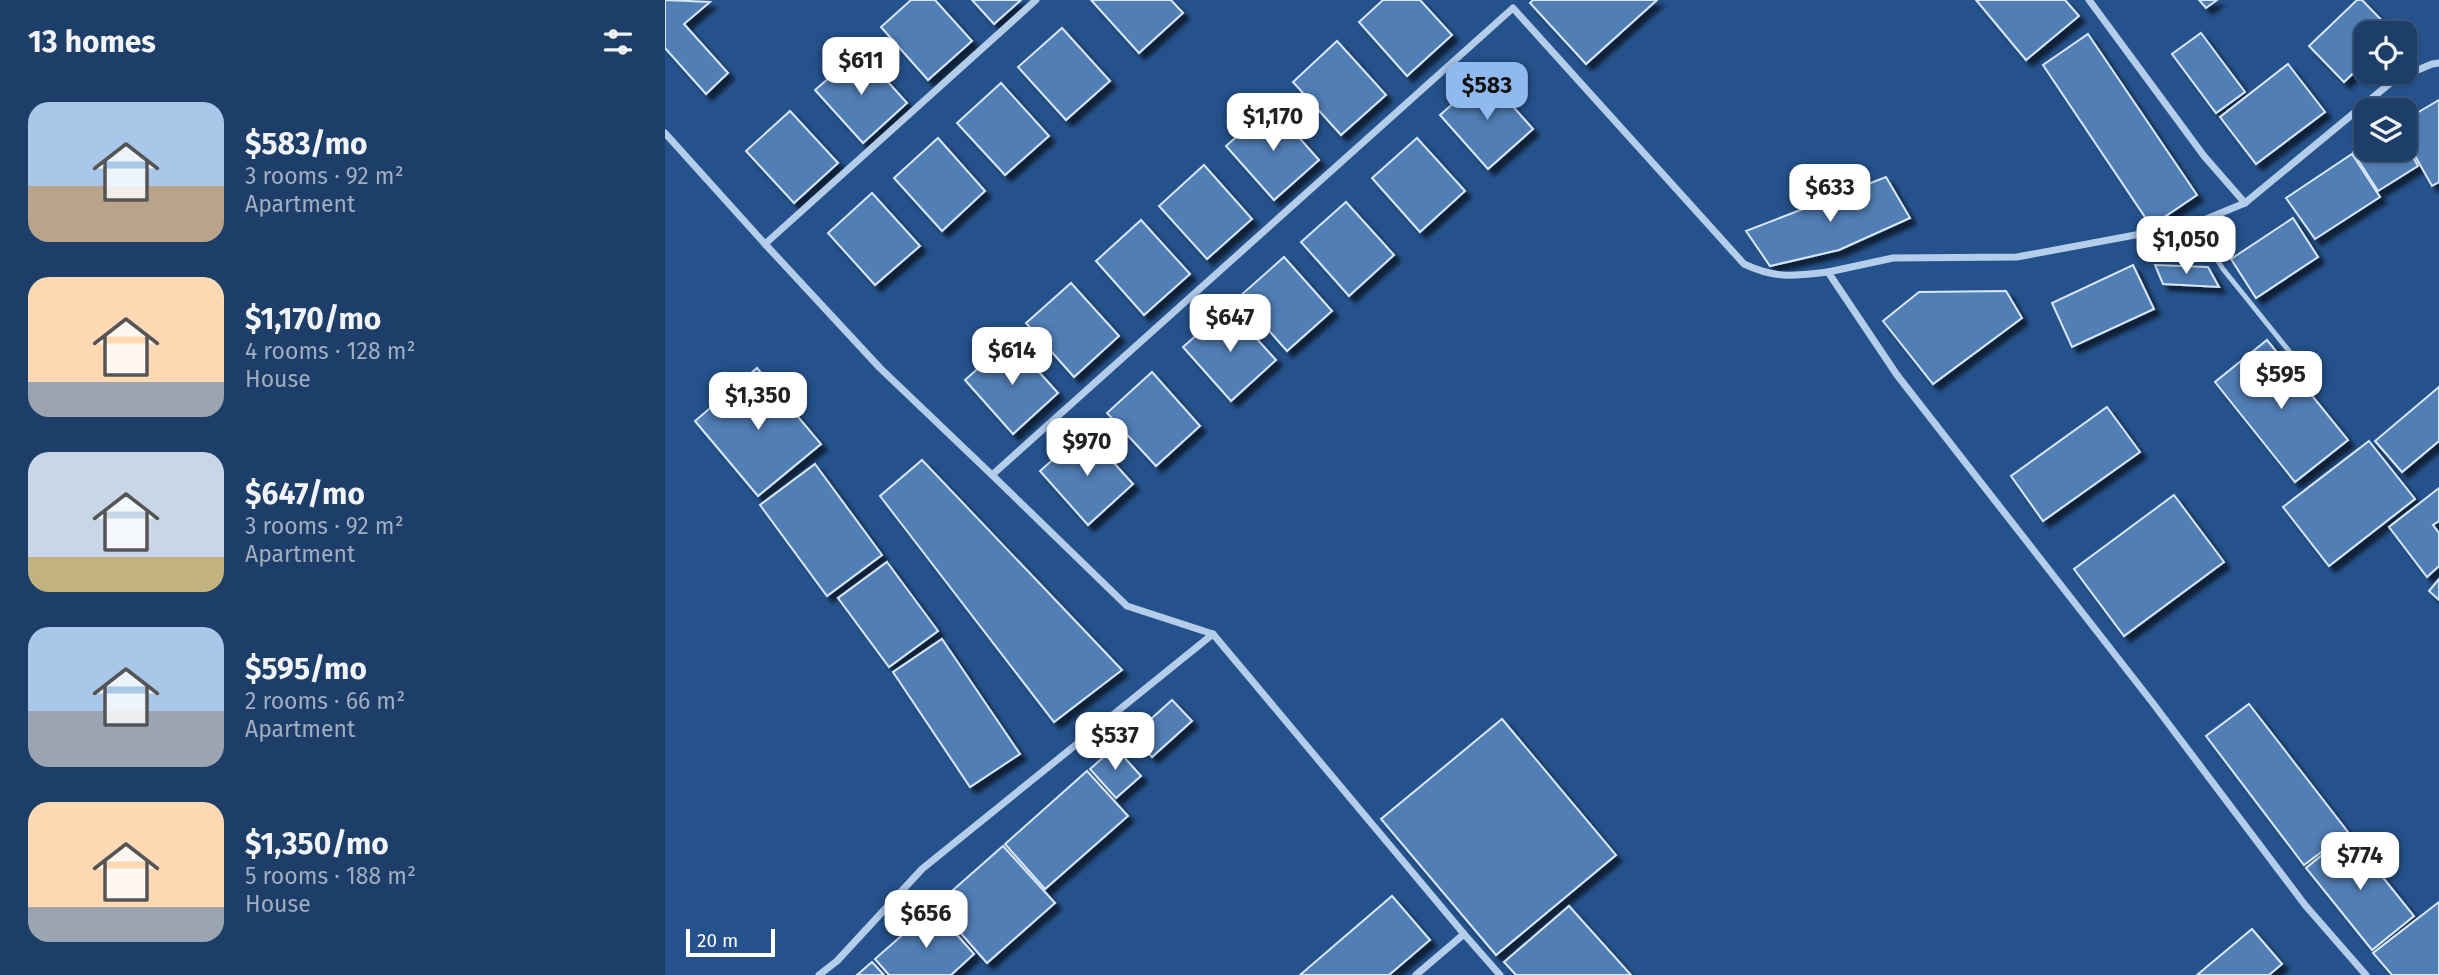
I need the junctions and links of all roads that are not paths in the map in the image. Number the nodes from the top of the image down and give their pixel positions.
1 (1036, 0) edge
2 (1505, 0) edge
3 (2089, 0) edge
4 (1513, 8) junction
5 (2439, 64) edge
6 (665, 133) edge
7 (2245, 203) junction
8 (2195, 223) junction
9 (765, 244) junction
10 (1828, 272) junction
11 (2310, 377) dead end
12 (992, 475) junction
13 (1213, 634) junction
14 (1464, 934) junction
15 (819, 975) edge
16 (1416, 975) edge
17 (1500, 975) edge
18 (2366, 975) edge

1 - 9 street
2 - 4 street
3 - 7 street
4 - 10 street
4 - 12 street
5 - 7 street
6 - 9 street
7 - 8 street
8 - 10 street
8 - 11 lane
9 - 12 street
10 - 18 street
12 - 13 street
13 - 14 street
13 - 15 street
14 - 16 street
14 - 17 street

